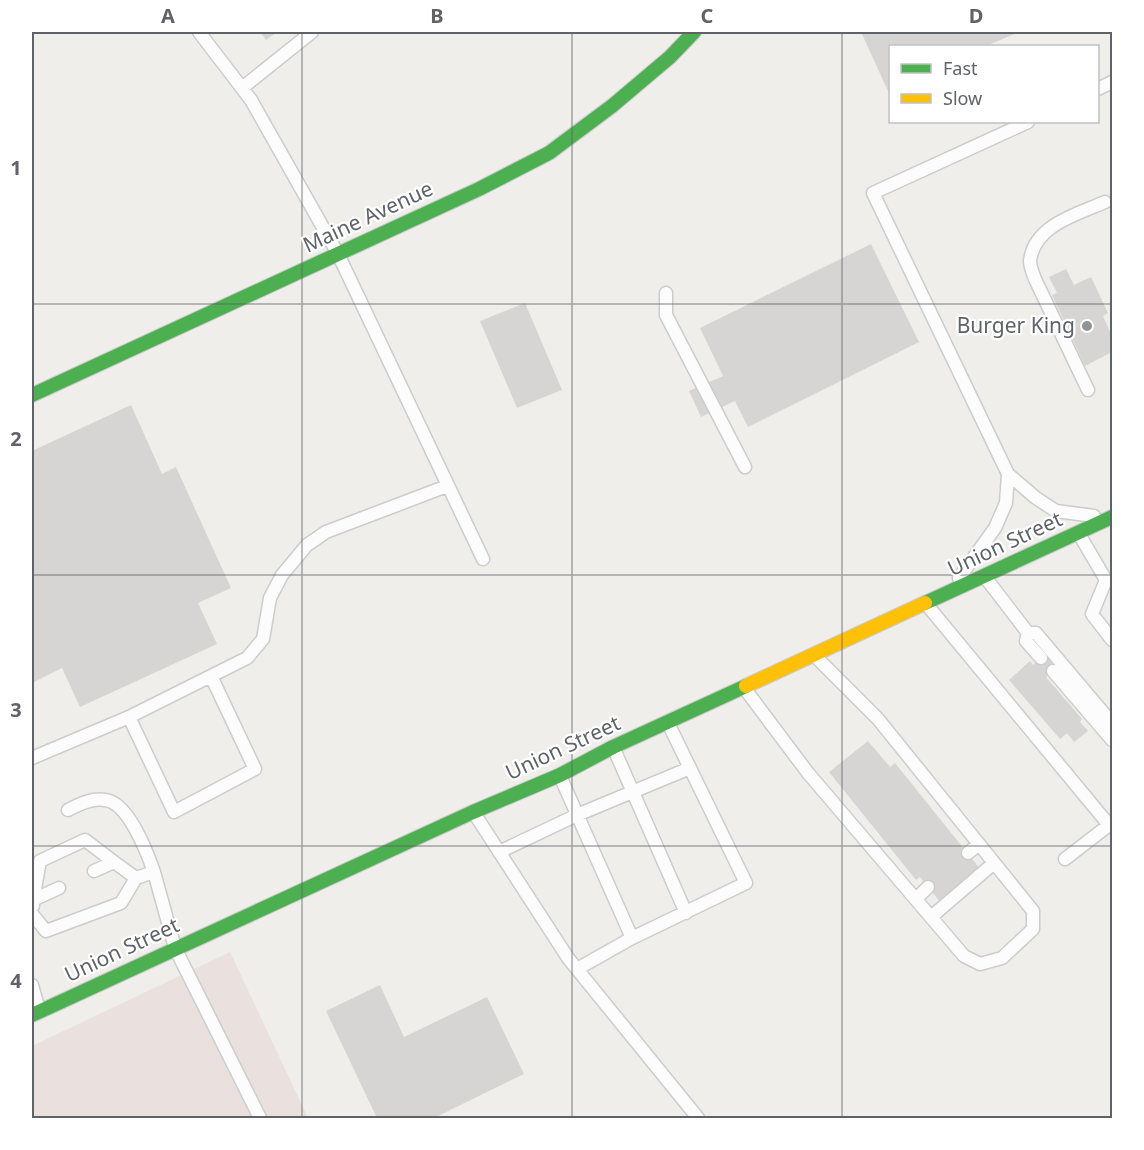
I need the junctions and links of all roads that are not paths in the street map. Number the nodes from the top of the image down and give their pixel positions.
1 (199, 32) edge
2 (312, 32) edge
3 (694, 32) edge
4 (1113, 82) edge
5 (242, 88) junction
6 (1099, 89) edge
7 (1026, 123) edge
8 (1105, 201) dead end
9 (338, 254) junction
10 (666, 292) dead end
11 (1088, 390) dead end
12 (32, 395) edge
13 (745, 467) dead end
14 (1008, 474) junction
15 (447, 486) junction
16 (1111, 518) edge
17 (1079, 533) junction
18 (483, 559) dead end
19 (985, 577) junction
20 (1109, 579) edge
21 (947, 594) junction
22 (927, 604) junction
23 (1028, 633) junction
24 (1113, 640) edge
25 (815, 655) junction
26 (1041, 658) dead end
27 (1053, 671) dead end
28 (211, 676) junction
29 (744, 688) junction
30 (129, 717) junction
31 (668, 723) junction
32 (1113, 723) edge
33 (1113, 740) edge
34 (613, 747) junction
35 (32, 758) edge
36 (690, 768) junction
37 (560, 775) junction
38 (633, 792) junction
39 (68, 810) dead end
40 (473, 812) junction
41 (577, 815) junction
42 (1111, 824) edge
43 (979, 844) junction
44 (499, 852) junction
45 (968, 853) dead end
46 (1065, 859) dead end
47 (114, 862) junction
48 (994, 863) junction
49 (94, 871) dead end
50 (154, 872) junction
51 (136, 878) junction
52 (928, 887) dead end
53 (59, 888) dead end
54 (916, 899) junction
55 (33, 900) edge
56 (686, 913) junction
57 (32, 915) edge
58 (931, 917) junction
59 (632, 938) junction
60 (176, 948) junction
61 (577, 969) junction
62 (32, 985) edge
63 (36, 1013) edge
64 (260, 1119) edge
65 (698, 1119) edge

1 - 5 lane
2 - 5 lane
3 - 9 main road, Maine Avenue
4 - 6 lane
5 - 9 lane
7 - 14 lane
8 - 11 lane
9 - 12 main road, Maine Avenue
9 - 15 lane
10 - 13 lane
14 - 16 lane
14 - 21 lane
15 - 18 lane
15 - 28 lane
16 - 17 main road, Union Street
17 - 19 main road, Union Street
17 - 20 lane
19 - 21 main road, Union Street
19 - 23 lane
20 - 24 lane
21 - 22 main road, Union Street
22 - 25 main road, Union Street
22 - 42 lane
23 - 26 lane
23 - 32 lane
25 - 29 main road, Union Street
25 - 43 lane
27 - 33 lane
28 - 30 lane
28 - 30 lane
29 - 31 main road, Union Street
29 - 54 lane
30 - 35 lane
31 - 34 main road, Union Street
31 - 36 lane
34 - 37 main road, Union Street
34 - 38 lane
36 - 38 lane
36 - 56 lane
37 - 40 main road, Union Street
37 - 41 lane
38 - 41 lane
38 - 56 lane
39 - 50 lane
40 - 44 lane
40 - 60 main road, Union Street
41 - 44 lane
41 - 59 lane
42 - 46 lane
43 - 45 lane
43 - 48 lane
44 - 61 lane
47 - 49 lane
47 - 51 lane
47 - 55 lane
48 - 58 lane
48 - 58 lane
50 - 51 lane
50 - 60 lane
51 - 57 lane
52 - 54 lane
53 - 55 lane
54 - 58 lane
55 - 57 lane
56 - 59 lane
59 - 61 lane
60 - 63 main road, Union Street
60 - 64 lane
61 - 65 lane
62 - 63 lane

